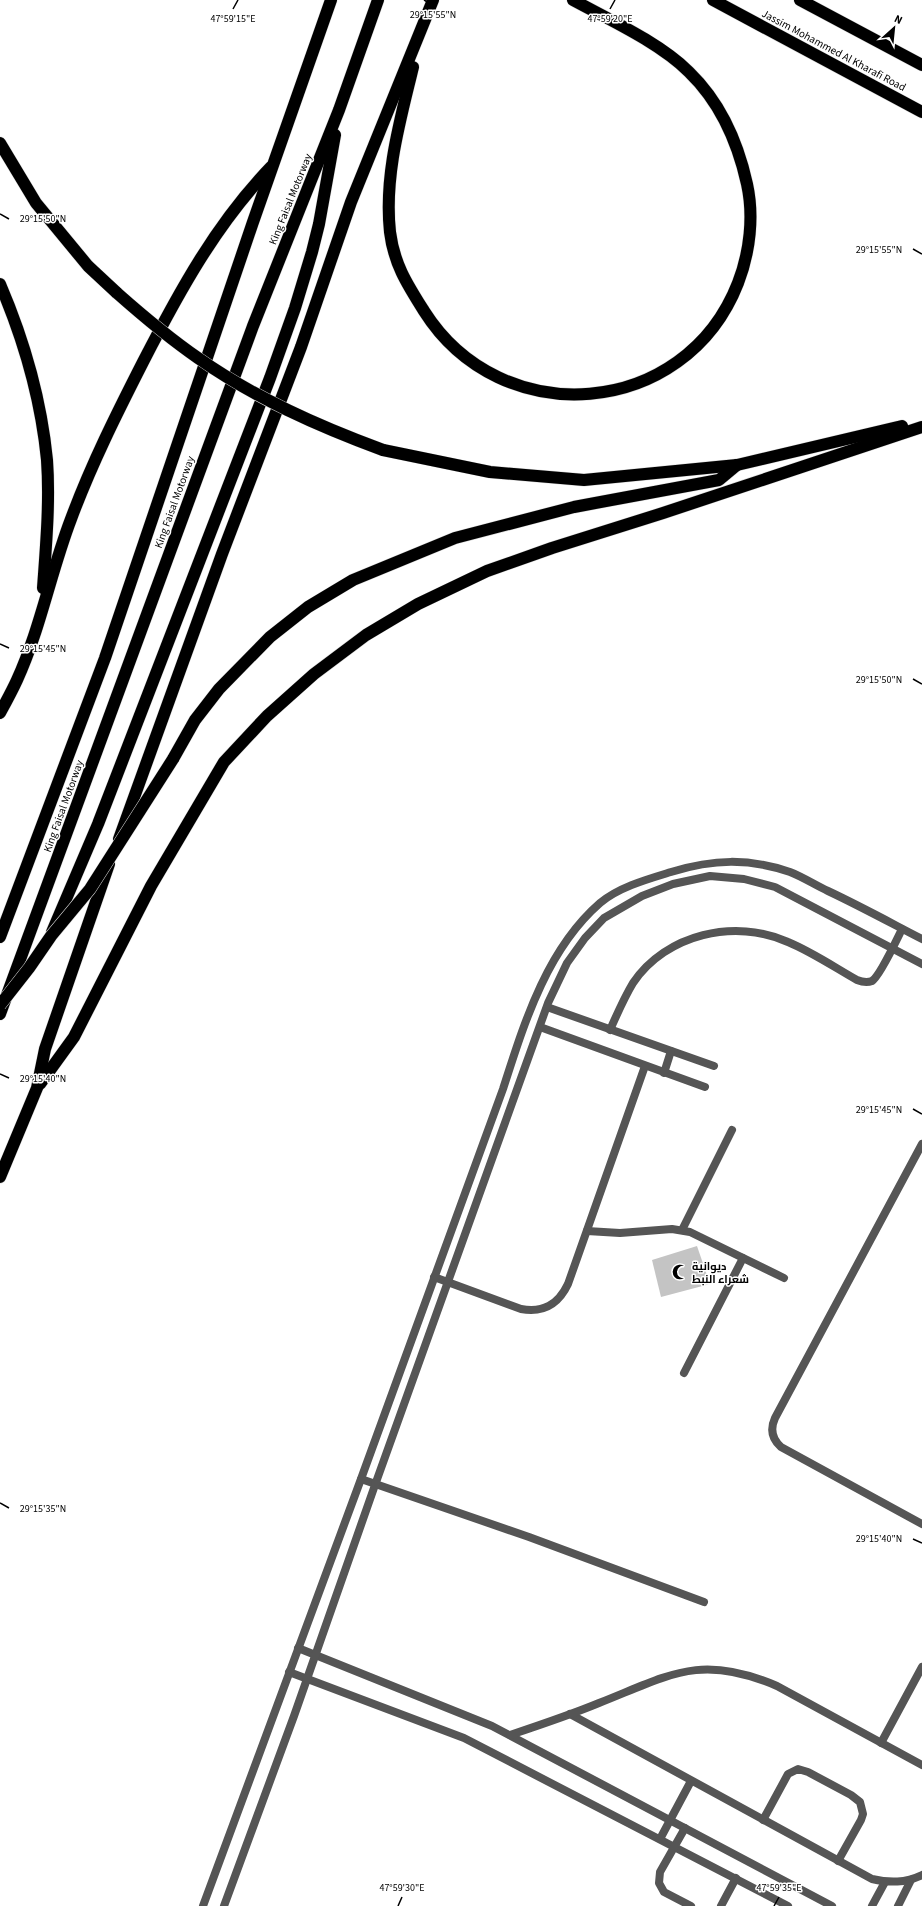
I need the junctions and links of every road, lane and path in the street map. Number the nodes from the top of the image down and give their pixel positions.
1 (331, 0) edge
2 (378, 0) edge
3 (433, 0) edge
4 (573, 0) edge
5 (713, 0) edge
6 (800, 0) edge
7 (421, 32) junction
8 (922, 65) edge
9 (339, 110) junction
10 (922, 112) edge
11 (0, 143) edge
12 (275, 163) junction
13 (0, 284) edge
14 (922, 422) edge
15 (922, 427) edge
16 (737, 465) junction
17 (42, 608) junction
18 (0, 713) edge
19 (902, 929) junction
20 (51, 936) junction
21 (0, 937) edge
22 (922, 939) edge
23 (892, 948) junction
24 (922, 964) edge
25 (0, 1005) edge
26 (547, 1007) junction
27 (0, 1014) edge
28 (540, 1027) junction
29 (610, 1030) junction
30 (671, 1051) junction
31 (645, 1066) junction
32 (714, 1066) dead end
33 (664, 1073) junction
34 (705, 1087) dead end
35 (37, 1088) junction
36 (732, 1130) dead end
37 (922, 1144) edge
38 (0, 1177) edge
39 (587, 1230) junction
40 (682, 1230) junction
41 (743, 1258) junction
42 (434, 1277) junction
43 (784, 1278) dead end
44 (448, 1282) junction
45 (684, 1373) dead end
46 (361, 1479) junction
47 (375, 1485) junction
48 (922, 1524) edge
49 (704, 1602) dead end
50 (298, 1648) junction
51 (316, 1655) junction
52 (922, 1667) edge
53 (289, 1672) junction
54 (307, 1679) junction
55 (570, 1714) junction
56 (510, 1735) junction
57 (881, 1743) junction
58 (922, 1765) edge
59 (691, 1781) junction
60 (670, 1820) junction
61 (763, 1820) junction
62 (685, 1828) junction
63 (660, 1839) junction
64 (674, 1846) junction
65 (838, 1861) junction
66 (922, 1875) edge
67 (736, 1878) junction
68 (911, 1880) junction
69 (885, 1882) junction
70 (203, 1906) edge
71 (224, 1906) edge
72 (691, 1906) edge
73 (721, 1906) edge
74 (788, 1906) edge
75 (832, 1906) edge
76 (872, 1906) edge
77 (898, 1906) edge

1 - 12 highway, King Faisal Motorway
2 - 9 highway, King Faisal Motorway
3 - 7 highway
4 - 7 highway
5 - 10 highway, Jassim Mohammed Al Kharafi Road
6 - 8 highway
7 - 35 highway
9 - 20 highway, bridge
9 - 27 highway, King Faisal Motorway
11 - 16 highway, bridge
12 - 17 highway
12 - 21 highway, King Faisal Motorway
13 - 17 highway
14 - 16 highway
15 - 35 highway
16 - 20 highway, bridge
17 - 18 highway
19 - 22 street
19 - 23 street
19 - 42 street
20 - 25 highway, bridge
23 - 24 street
23 - 26 street
23 - 29 street
26 - 28 street
26 - 29 street
28 - 31 street
28 - 44 street
29 - 30 street
30 - 32 street
30 - 33 street
31 - 33 street
31 - 39 street
33 - 34 street
35 - 38 highway
36 - 40 street
37 - 48 street
39 - 40 street
39 - 44 street
40 - 41 street
41 - 43 street
41 - 45 street
42 - 44 street
42 - 46 street
44 - 47 street
46 - 47 street
46 - 50 street
47 - 49 street
47 - 51 street
50 - 51 street
50 - 53 street
51 - 54 street
51 - 56 street
52 - 57 street
53 - 54 street
53 - 70 street
54 - 63 street
54 - 71 street
55 - 56 street
55 - 57 street
55 - 59 street
56 - 60 street
57 - 58 street
59 - 60 street
59 - 61 street
60 - 62 street
60 - 63 street
61 - 65 street
61 - 65 street
62 - 64 street
62 - 75 street
63 - 64 street
64 - 67 street
64 - 72 street
65 - 69 street
66 - 68 street
67 - 73 street
67 - 74 street
68 - 69 street
68 - 77 street
69 - 76 street

